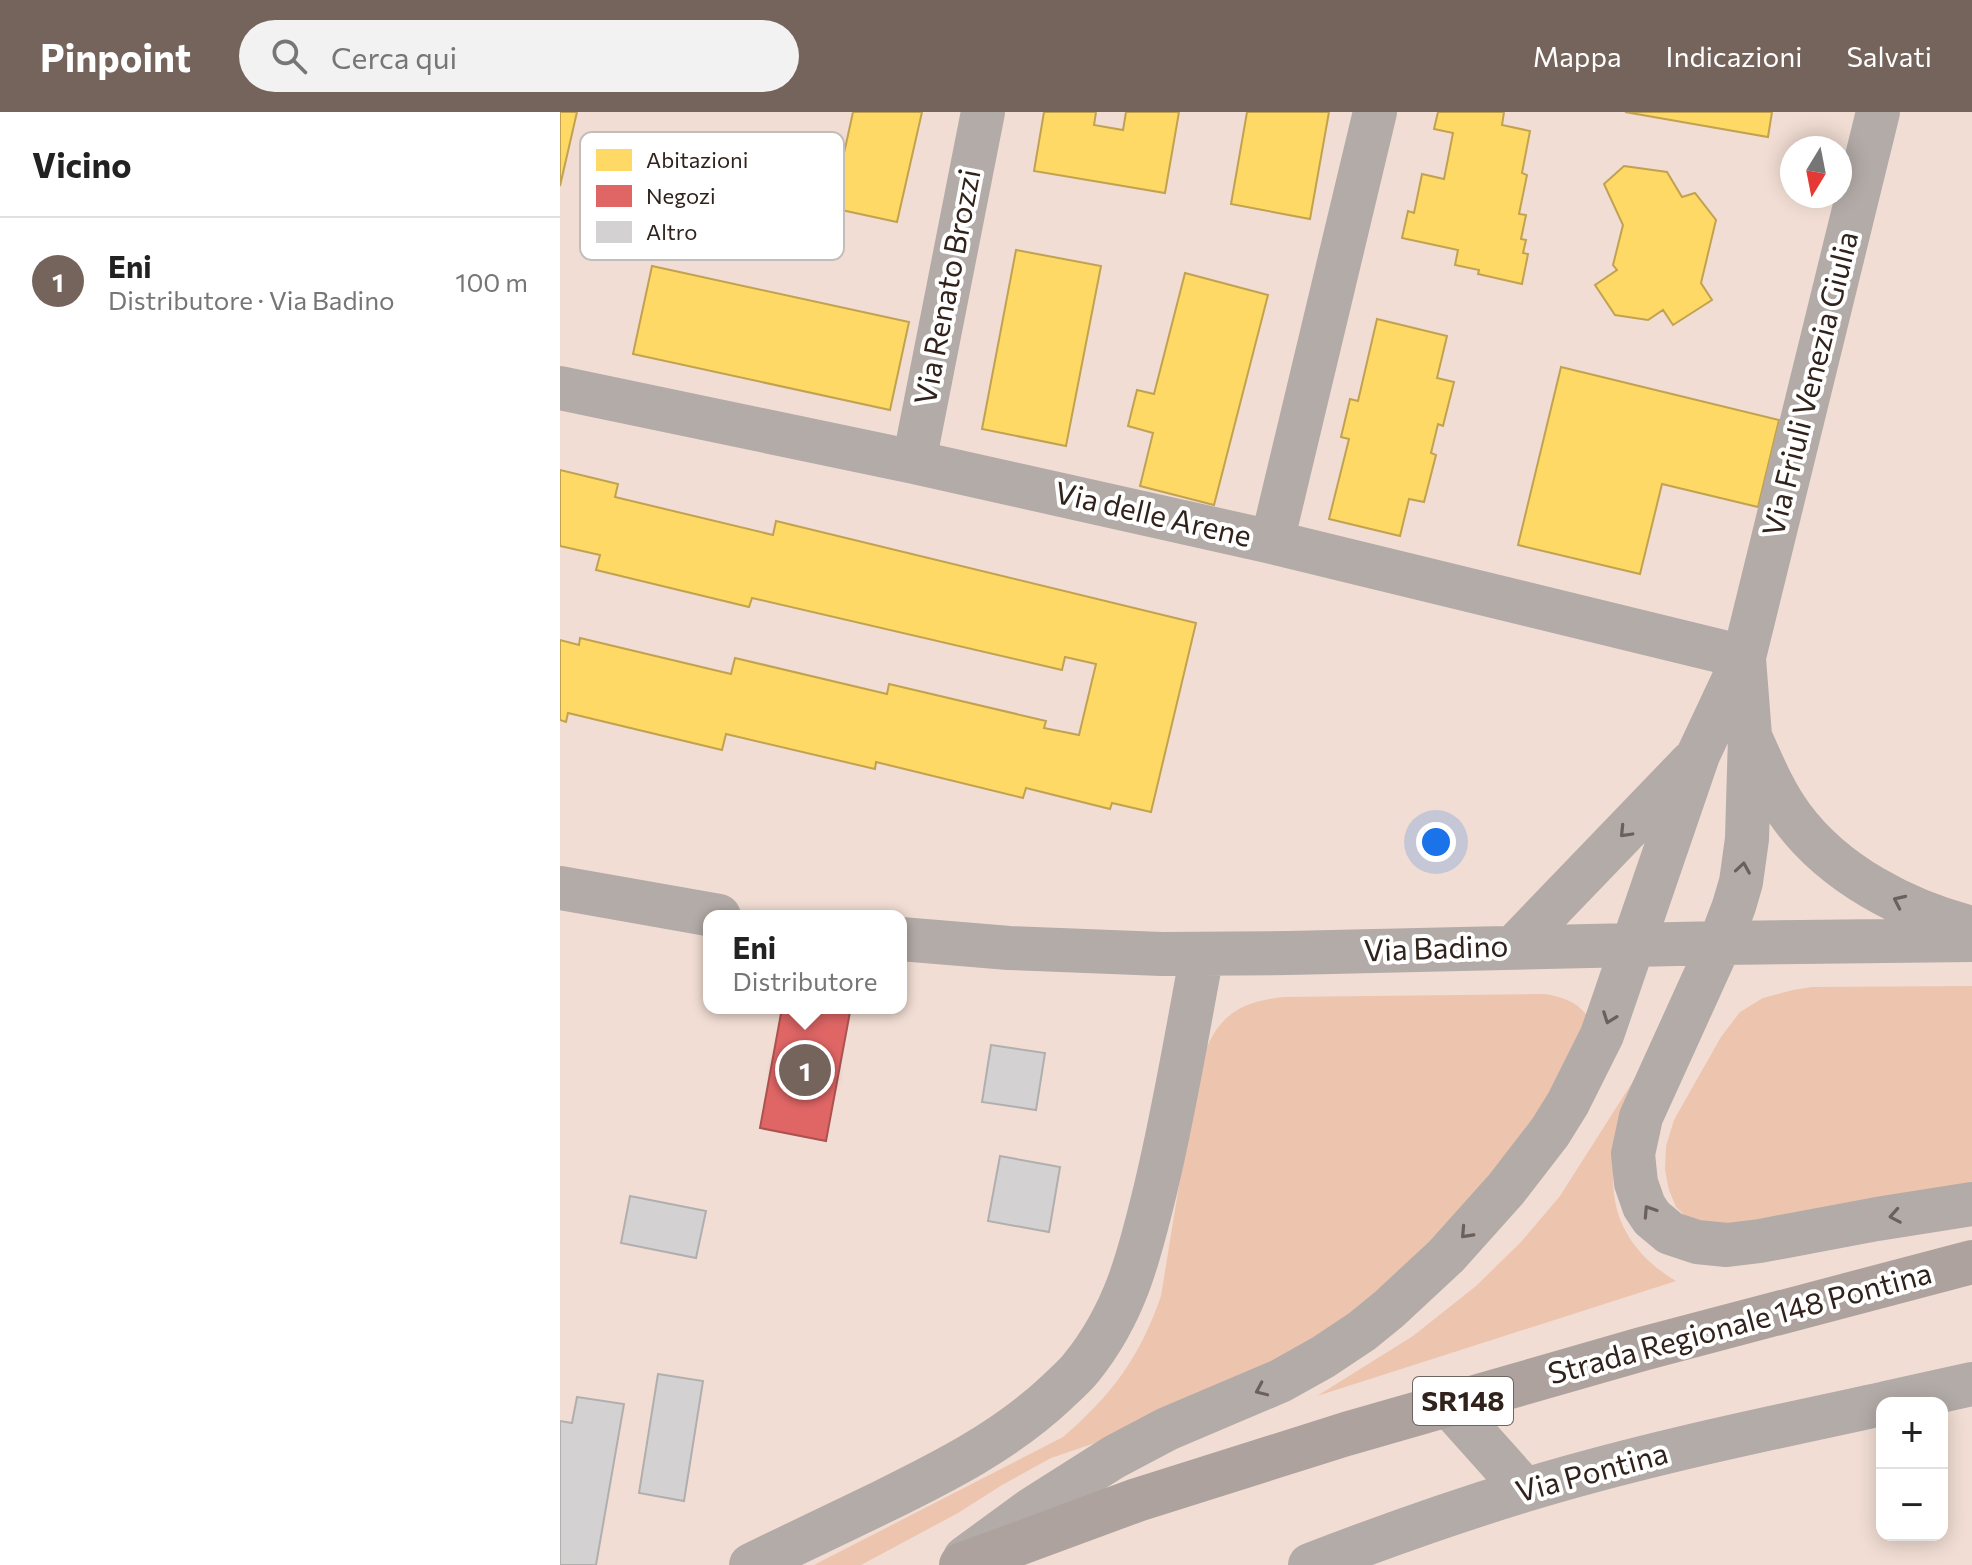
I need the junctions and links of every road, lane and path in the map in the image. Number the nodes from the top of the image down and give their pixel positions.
1 (983, 112) edge
2 (1375, 112) edge
3 (1878, 112) edge
4 (560, 388) edge
5 (914, 462) junction
6 (1272, 542) junction
7 (1744, 657) junction
8 (1750, 736) junction
9 (1698, 755) junction
10 (560, 888) edge
11 (703, 913) edge
12 (1972, 928) edge
13 (907, 940) edge
14 (1972, 940) edge
15 (1720, 943) junction
16 (1635, 945) junction
17 (1514, 947) junction
18 (1202, 954) junction
19 (1972, 1204) edge
20 (1972, 1262) edge
21 (1972, 1384) edge
22 (1912, 1397) edge
23 (1449, 1405) junction
24 (1876, 1405) edge
25 (1525, 1490) junction
26 (751, 1565) edge
27 (958, 1565) edge
28 (1310, 1565) edge

1 - 5 street, Via Renato Brozzi
2 - 6 street
3 - 7 street, Via Friuli Venezia Giulia
4 - 5 street, Via delle Arene
5 - 6 street, Via delle Arene
6 - 7 street, Via delle Arene
7 - 8 street
7 - 9 street
12 -> 8 street
15 -> 8 street
9 - 16 street
9 -> 17 street
10 - 11 street
13 - 18 street, Via Badino
14 - 15 street, Via Badino
15 - 16 street, Via Badino
19 -> 15 street
16 - 17 street, Via Badino
16 -> 27 street
17 - 18 street, Via Badino
18 - 26 street
20 - 23 main road, Strada Regionale 148 Pontina / SR148
21 - 22 street, Via Pontina
23 - 25 street
23 - 27 main road, Strada Regionale 148 Pontina / SR148
24 - 25 street, Via Pontina
25 - 28 street, Via Pontina

